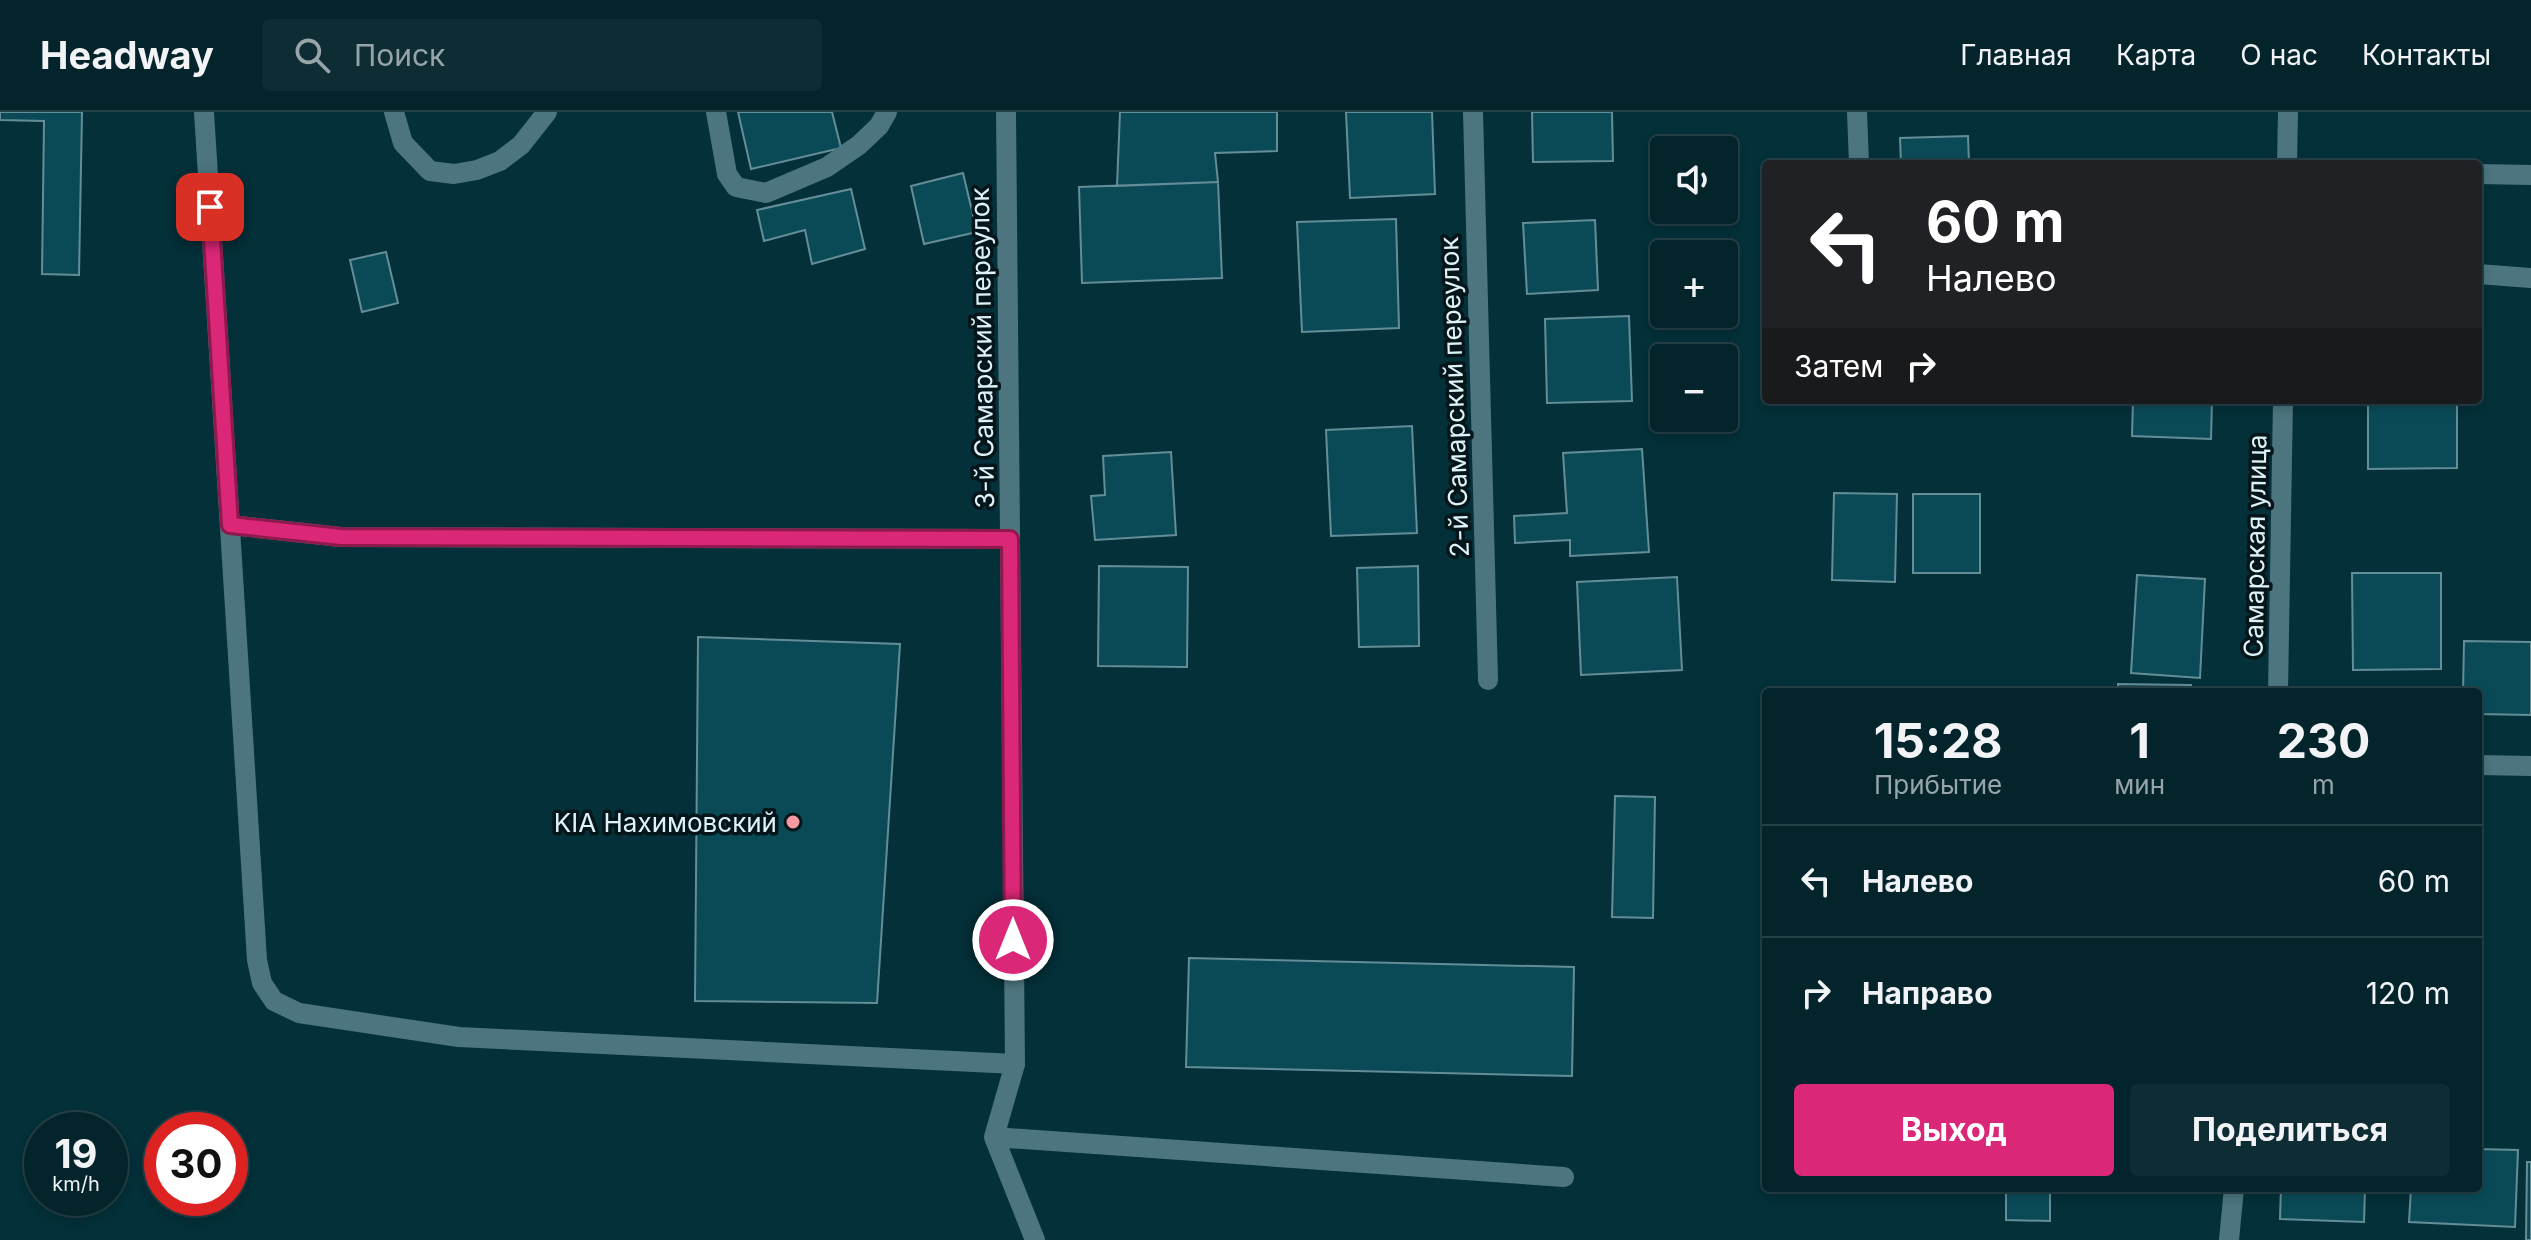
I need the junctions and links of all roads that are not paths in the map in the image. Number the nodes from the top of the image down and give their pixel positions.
1 (204, 112) edge
2 (394, 112) edge
3 (547, 112) edge
4 (716, 112) edge
5 (887, 112) edge
6 (1006, 112) edge
7 (1473, 112) edge
8 (1857, 112) edge
9 (2288, 112) edge
10 (1859, 160) edge
11 (2287, 160) edge
12 (2482, 174) edge
13 (2531, 175) edge
14 (2482, 274) edge
15 (2531, 278) edge
16 (2283, 404) edge
17 (230, 525) junction
18 (1010, 539) junction
19 (1488, 680) dead end
20 (2278, 688) edge
21 (2482, 765) edge
22 (2531, 766) edge
23 (1015, 1064) junction
24 (994, 1137) junction
25 (1564, 1177) dead end
26 (2234, 1192) edge
27 (1035, 1240) edge
28 (2229, 1240) edge

1 - 17 street
2 - 3 street
4 - 5 street
6 - 18 street, 3-й Самарский переулок
7 - 19 street, 2-й Самарский переулок
8 - 10 street
9 - 11 street
12 - 13 street
14 - 15 street
16 - 20 street, Самарская улица
17 - 18 street
17 - 23 street
18 - 23 street, 3-й Самарский переулок
21 - 22 street
23 - 24 street, 3-й Самарский переулок
24 - 25 street
24 - 27 street
26 - 28 street

